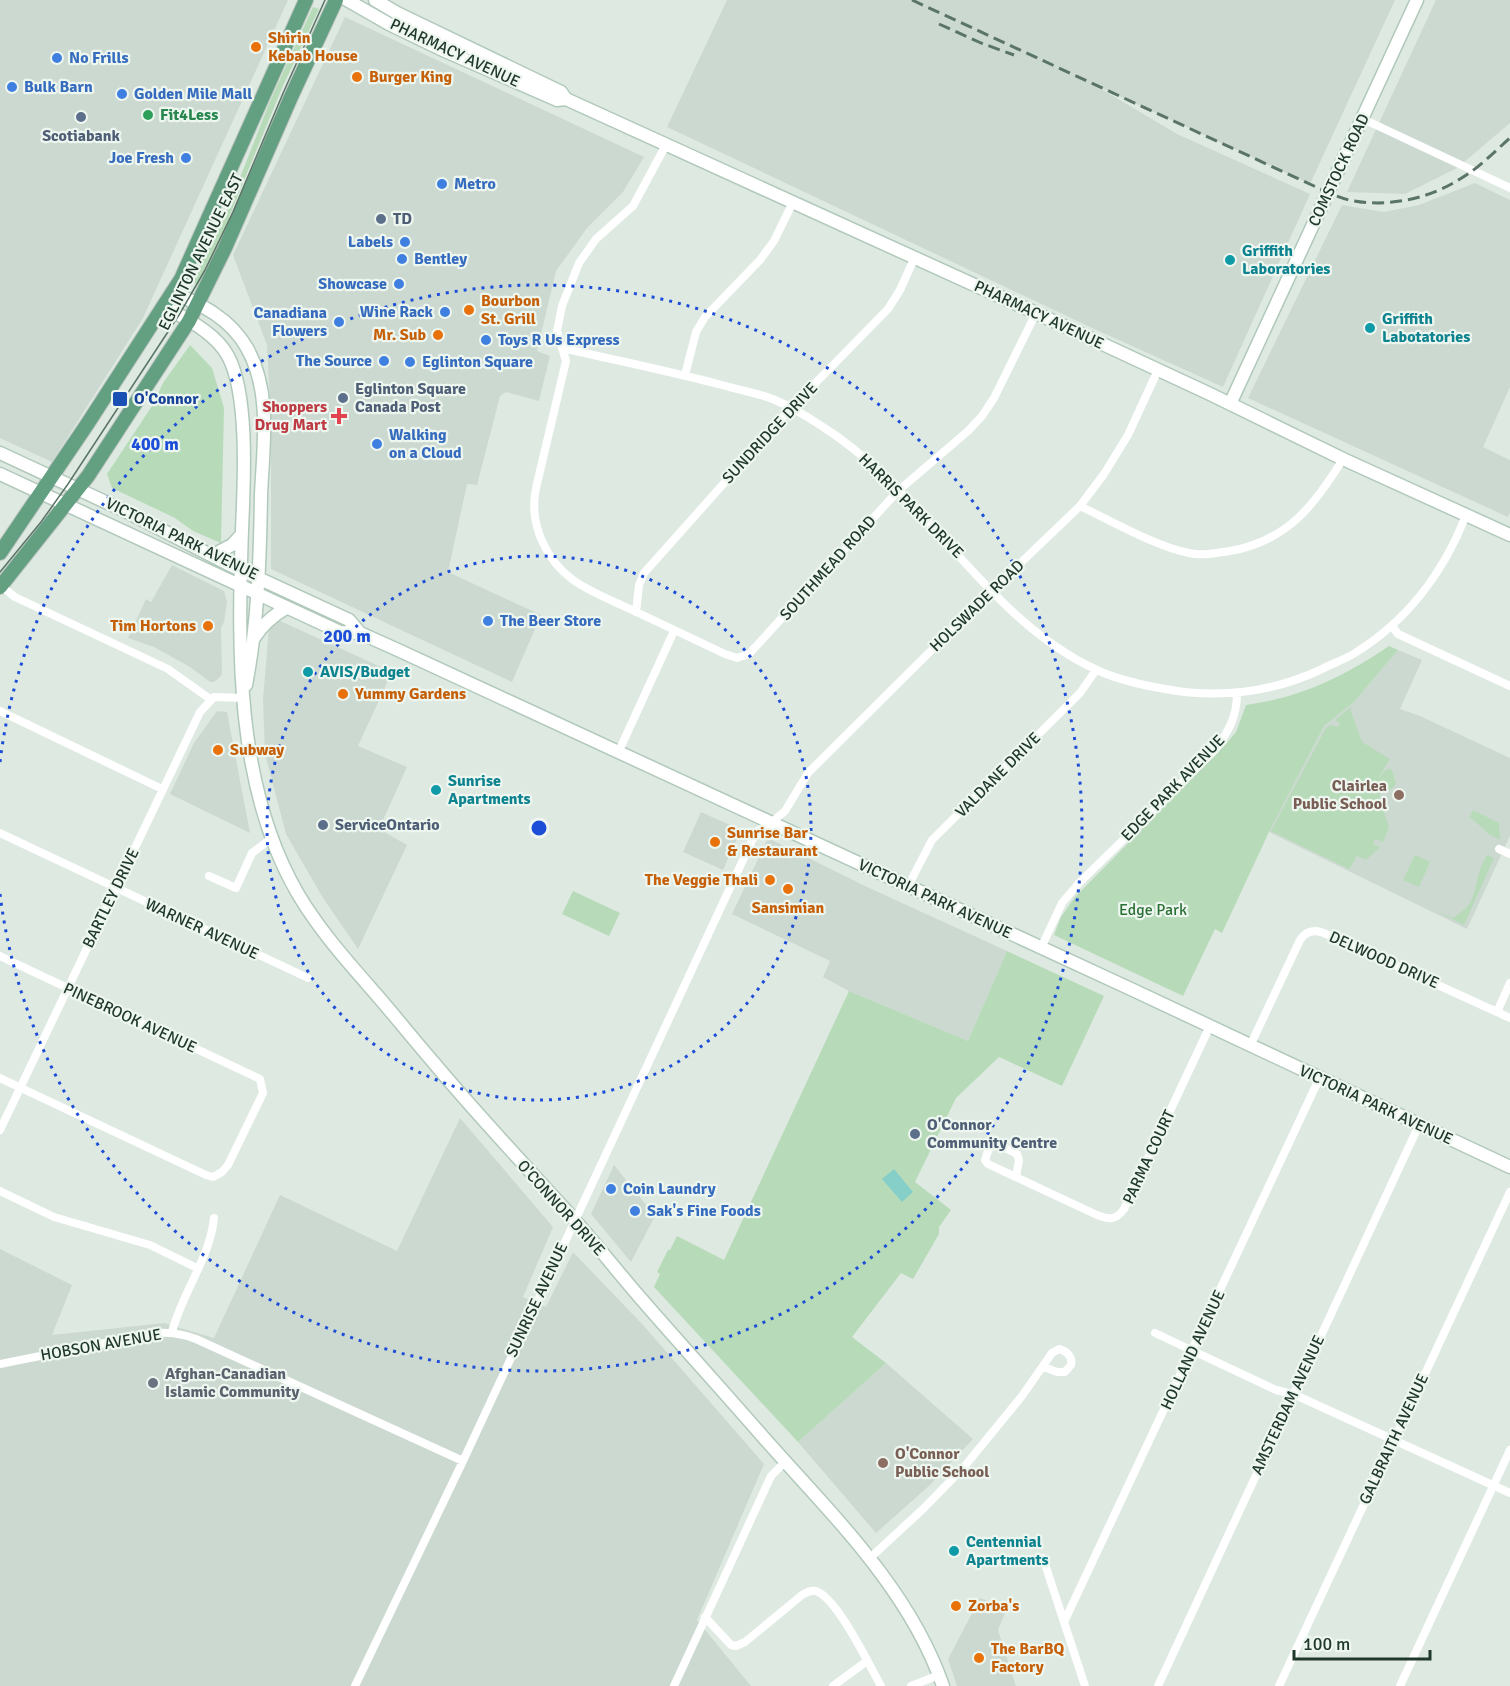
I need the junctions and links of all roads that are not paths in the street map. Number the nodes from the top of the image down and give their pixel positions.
1 (306, 0) edge
2 (336, 0) edge
3 (347, 0) edge
4 (375, 0) edge
5 (1417, 0) edge
6 (566, 99) junction
7 (1363, 119) junction
8 (667, 143) junction
9 (1510, 188) edge
10 (793, 202) junction
11 (914, 259) junction
12 (172, 292) junction
13 (198, 303) junction
14 (163, 306) junction
15 (1036, 313) junction
16 (189, 321) junction
17 (562, 348) junction
18 (1158, 370) junction
19 (685, 375) junction
20 (1230, 404) junction
21 (791, 408) junction
22 (0, 453) edge
23 (1342, 459) junction
24 (0, 474) edge
25 (52, 477) junction
26 (78, 489) junction
27 (898, 491) junction
28 (41, 494) junction
29 (66, 505) junction
30 (1080, 506) junction
31 (1466, 515) junction
32 (242, 534) junction
33 (1510, 535) edge
34 (260, 544) junction
35 (0, 553) edge
36 (213, 555) junction
37 (242, 569) junction
38 (259, 577) junction
39 (0, 586) edge
40 (240, 586) junction
41 (284, 590) junction
42 (992, 590) junction
43 (258, 594) junction
44 (286, 608) junction
45 (636, 612) junction
46 (1392, 626) junction
47 (674, 631) junction
48 (360, 633) junction
49 (252, 641) junction
50 (1096, 670) junction
51 (1510, 686) edge
52 (1237, 694) junction
53 (243, 698) junction
54 (210, 699) junction
55 (0, 711) edge
56 (618, 753) junction
57 (162, 789) junction
58 (771, 823) junction
59 (0, 833) edge
60 (272, 838) junction
61 (1499, 849) dead end
62 (1510, 854) edge
63 (209, 876) dead end
64 (908, 886) junction
65 (115, 889) junction
66 (1041, 948) junction
67 (0, 956) edge
68 (308, 978) dead end
69 (1510, 983) edge
70 (67, 988) junction
71 (1497, 1012) junction
72 (1510, 1018) edge
73 (1209, 1028) junction
74 (1250, 1046) junction
75 (0, 1078) edge
76 (1319, 1079) junction
77 (21, 1088) junction
78 (1419, 1125) junction
79 (0, 1130) edge
80 (1510, 1167) edge
81 (1016, 1177) junction
82 (0, 1191) edge
83 (1510, 1192) edge
84 (214, 1218) dead end
85 (574, 1220) junction
86 (197, 1268) junction
87 (172, 1332) junction
88 (1155, 1334) dead end
89 (1193, 1351) junction
90 (0, 1364) edge
91 (1044, 1367) dead end
92 (1293, 1394) junction
93 (1394, 1440) junction
94 (1510, 1450) edge
95 (463, 1461) junction
96 (785, 1462) junction
97 (1493, 1486) junction
98 (1510, 1494) edge
99 (870, 1558) junction
100 (1043, 1558) dead end
101 (705, 1617) junction
102 (1065, 1620) junction
103 (867, 1662) junction
104 (941, 1681) edge
105 (355, 1686) edge
106 (674, 1686) edge
107 (833, 1686) edge
108 (881, 1686) edge
109 (912, 1686) edge
110 (1085, 1686) edge
111 (1158, 1686) edge
112 (1279, 1686) edge
113 (1400, 1686) edge

1 - 12 main road, EGLINTON AVENUE EAST
2 - 13 main road, EGLINTON AVENUE EAST
3 - 6 main road, PHARMACY AVENUE
4 - 6 main road, PHARMACY AVENUE
5 - 7 main road, COMSTOCK ROAD
6 - 8 main road, PHARMACY AVENUE
7 - 9 street
7 - 20 main road, COMSTOCK ROAD
8 - 10 main road, PHARMACY AVENUE
8 - 17 street, SOUTHMEAD ROAD
10 - 11 main road, PHARMACY AVENUE
10 - 19 street
11 - 15 main road, PHARMACY AVENUE
11 - 21 street, SUNDRIDGE DRIVE
12 - 13 main road
12 - 14 main road, EGLINTON AVENUE EAST
13 - 16 main road, EGLINTON AVENUE EAST
13 - 34 main road
14 - 16 main road
14 - 25 main road, EGLINTON AVENUE EAST
15 - 18 main road, PHARMACY AVENUE
15 - 27 street, SOUTHMEAD ROAD
16 - 26 main road, EGLINTON AVENUE EAST
16 - 32 main road
17 - 19 street, HARRIS PARK DRIVE
17 - 45 street, SOUTHMEAD ROAD
18 - 20 main road, PHARMACY AVENUE
18 - 30 street, HOLSWADE ROAD
19 - 21 street, HARRIS PARK DRIVE
20 - 23 main road, PHARMACY AVENUE
21 - 27 street, HARRIS PARK DRIVE
21 - 45 street, SUNDRIDGE DRIVE
22 - 25 main road, VICTORIA PARK AVENUE
23 - 30 street
23 - 31 main road, PHARMACY AVENUE
24 - 28 main road, VICTORIA PARK AVENUE
25 - 26 main road, VICTORIA PARK AVENUE
25 - 28 main road, EGLINTON AVENUE EAST
26 - 29 main road, EGLINTON AVENUE EAST
26 - 36 main road, VICTORIA PARK AVENUE
27 - 42 street, HARRIS PARK DRIVE
27 - 47 street, SOUTHMEAD ROAD
28 - 29 main road, VICTORIA PARK AVENUE
28 - 35 main road, EGLINTON AVENUE EAST
29 - 39 main road, EGLINTON AVENUE EAST
29 - 40 main road, VICTORIA PARK AVENUE
30 - 42 street, HOLSWADE ROAD
31 - 33 main road, PHARMACY AVENUE
31 - 46 street
32 - 36 main road
32 - 37 main road
34 - 38 main road
34 - 41 main road
36 - 37 main road, VICTORIA PARK AVENUE
37 - 38 main road, VICTORIA PARK AVENUE
37 - 40 main road
38 - 41 main road, VICTORIA PARK AVENUE
38 - 43 main road
39 - 54 street
40 - 43 main road, VICTORIA PARK AVENUE
40 - 53 main road, O'CONNOR DRIVE
41 - 48 main road, VICTORIA PARK AVENUE
42 - 50 street, HARRIS PARK DRIVE
42 - 58 street, HOLSWADE ROAD
43 - 44 main road, VICTORIA PARK AVENUE
43 - 49 main road, O'CONNOR DRIVE
44 - 48 main road, VICTORIA PARK AVENUE
44 - 49 main road
45 - 47 street, SOUTHMEAD ROAD
46 - 51 street
46 - 52 street
47 - 56 street
48 - 56 main road, VICTORIA PARK AVENUE
49 - 53 main road, O'CONNOR DRIVE
50 - 52 street, HARRIS PARK DRIVE
50 - 64 street, VALDANE DRIVE
52 - 66 street, EDGE PARK AVENUE
53 - 54 street
53 - 60 main road, O'CONNOR DRIVE
54 - 57 street, BARTLEY DRIVE
55 - 57 street
56 - 58 main road, VICTORIA PARK AVENUE
57 - 65 street, BARTLEY DRIVE
58 - 64 main road, VICTORIA PARK AVENUE
58 - 85 street, SUNRISE AVENUE
59 - 65 street, WARNER AVENUE
60 - 63 street
60 - 85 main road, O'CONNOR DRIVE
61 - 62 street
64 - 66 main road, VICTORIA PARK AVENUE
65 - 68 street, WARNER AVENUE
65 - 70 street, BARTLEY DRIVE
66 - 73 main road, VICTORIA PARK AVENUE
67 - 70 street, PINEBROOK AVENUE
69 - 71 street
70 - 77 street, BARTLEY DRIVE
70 - 77 street, PINEBROOK AVENUE
71 - 72 street, DELWOOD DRIVE
71 - 74 street, DELWOOD DRIVE
73 - 74 main road, VICTORIA PARK AVENUE
73 - 81 street, PARMA COURT
74 - 76 main road, VICTORIA PARK AVENUE
75 - 77 street
76 - 78 main road, VICTORIA PARK AVENUE
76 - 89 street, HOLLAND AVENUE
77 - 79 street, BARTLEY DRIVE
78 - 80 main road, VICTORIA PARK AVENUE
78 - 92 street, AMSTERDAM AVENUE
81 - 81 street, PARMA COURT
82 - 86 street
83 - 93 street, GALBRAITH AVENUE
84 - 86 street
85 - 95 street, SUNRISE AVENUE
85 - 96 main road, O'CONNOR DRIVE
86 - 87 street
87 - 90 street, HOBSON AVENUE
87 - 95 street, HOBSON AVENUE
88 - 89 street
89 - 92 street
89 - 102 street, HOLLAND AVENUE
91 - 99 street
92 - 93 street
92 - 111 street, AMSTERDAM AVENUE
93 - 97 street
93 - 112 street, GALBRAITH AVENUE
94 - 97 street
95 - 105 street, SUNRISE AVENUE
96 - 99 main road, O'CONNOR DRIVE
96 - 101 street
97 - 98 street
97 - 113 street
99 - 104 main road, O'CONNOR DRIVE
100 - 102 street
101 - 103 street
101 - 106 street
102 - 110 street
103 - 107 street
103 - 108 street
104 - 109 street

